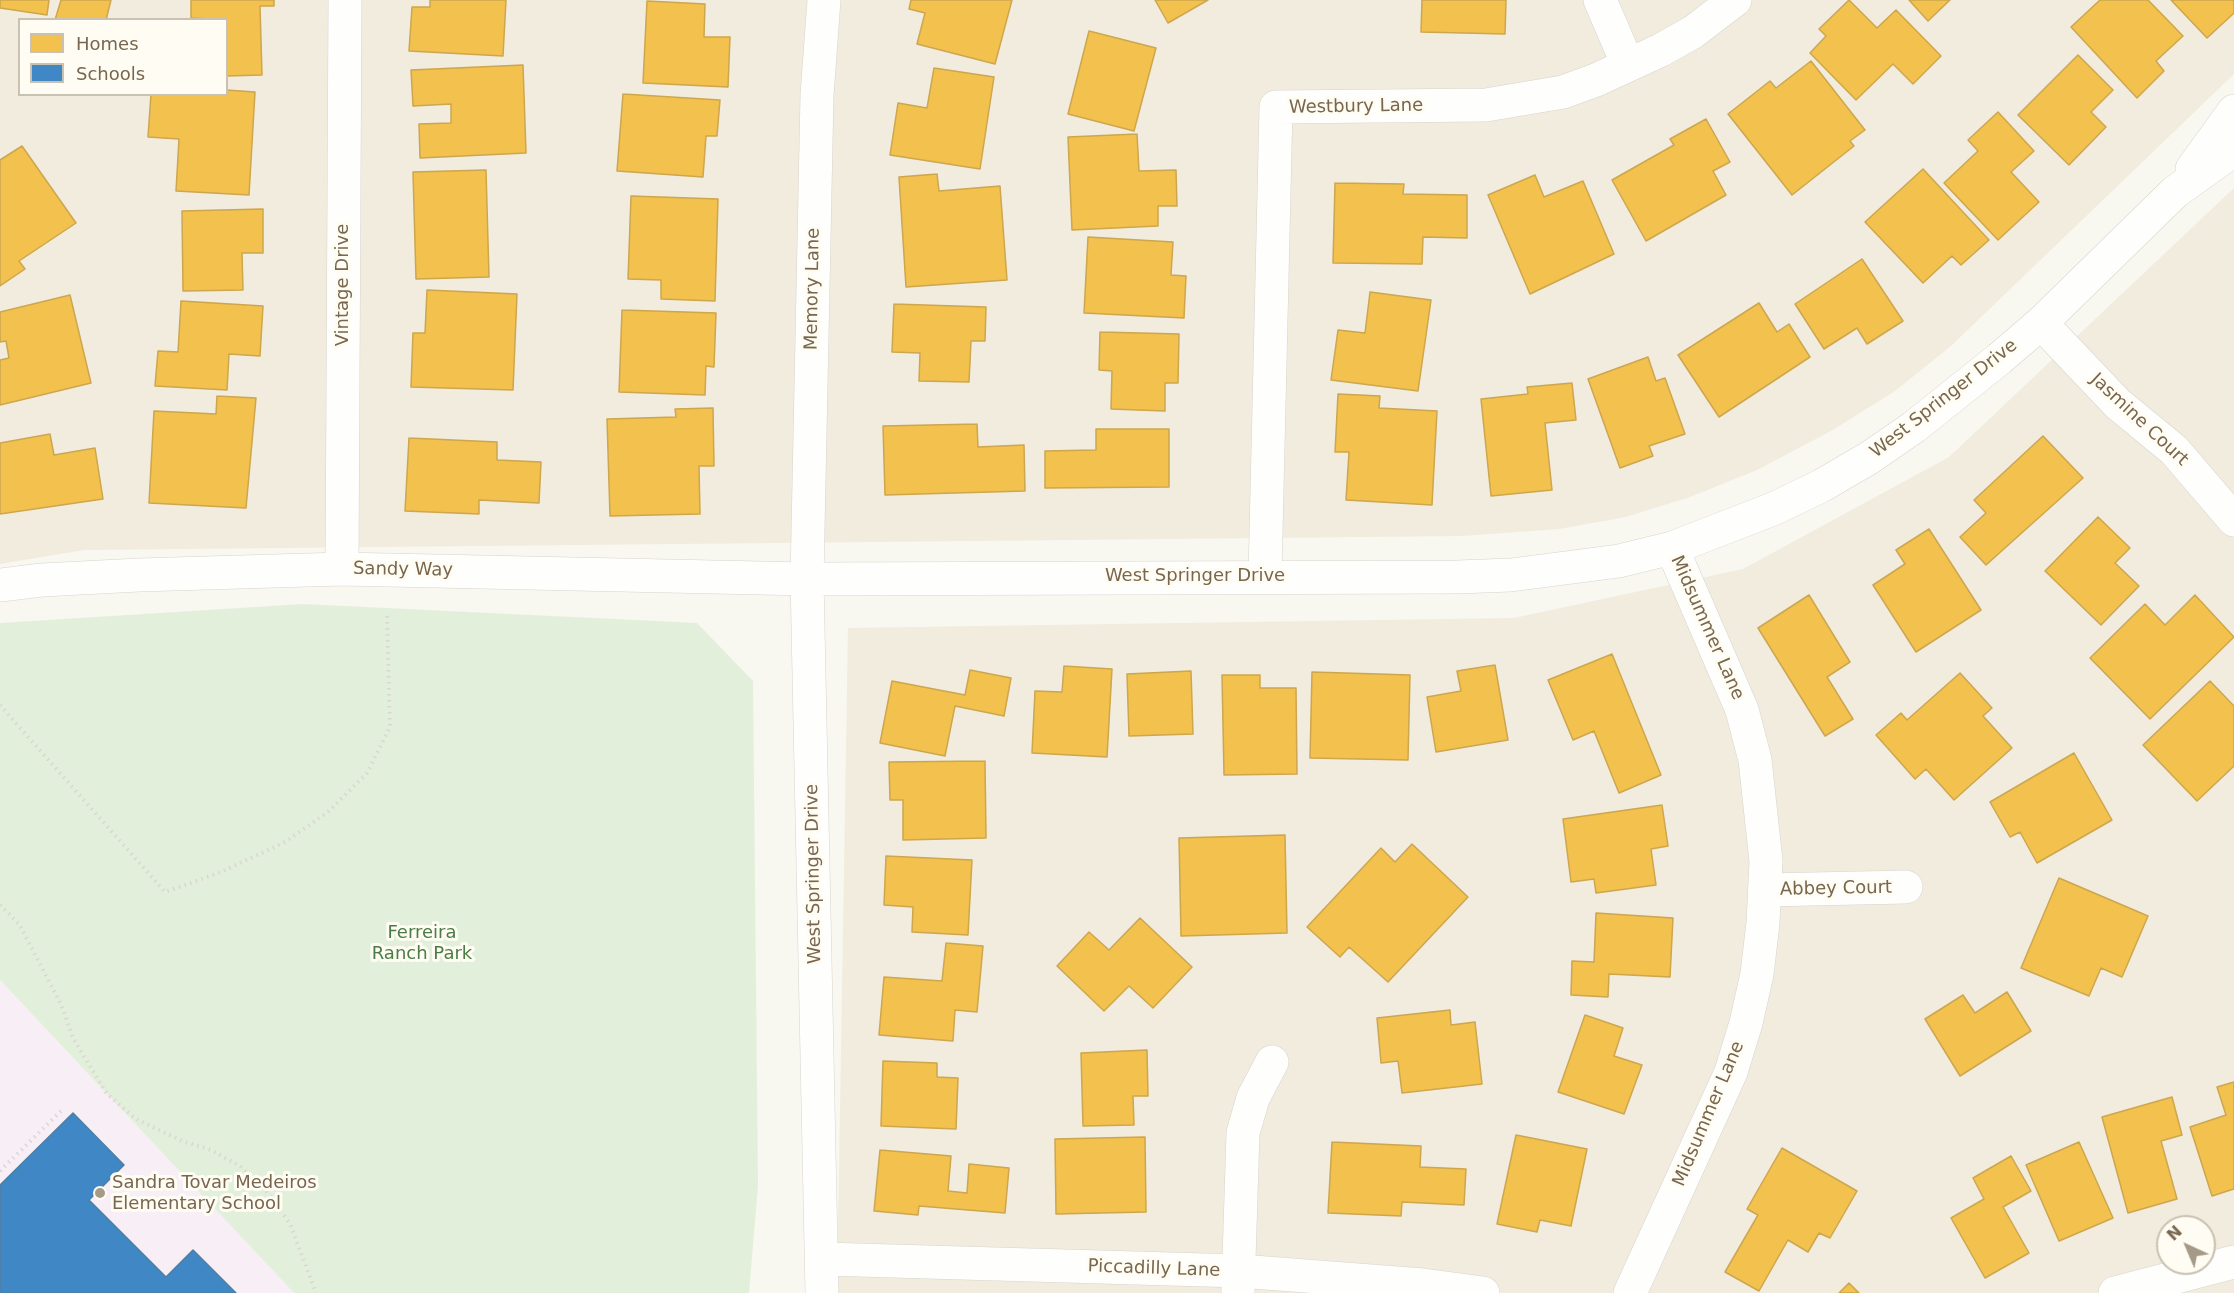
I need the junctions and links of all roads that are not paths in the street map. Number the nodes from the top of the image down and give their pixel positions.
1 (345, 0) edge
2 (824, 0) edge
3 (1600, 0) edge
4 (1734, 0) edge
5 (1628, 65) junction
6 (2234, 111) edge
7 (2234, 150) edge
8 (2175, 192) junction
9 (2041, 323) junction
10 (2234, 520) edge
11 (1672, 548) junction
12 (342, 569) junction
13 (1265, 576) junction
14 (807, 579) junction
15 (0, 585) edge
16 (1906, 887) dead end
17 (1765, 890) junction
18 (1272, 1062) dead end
19 (823, 1259) junction
20 (2234, 1262) edge
21 (1239, 1282) edge
22 (822, 1293) edge
23 (1483, 1293) edge
24 (1630, 1293) edge
25 (2115, 1293) edge

1 - 12 street, Vintage Drive
2 - 14 street, Memory Lane
3 - 5 street
4 - 5 street, Westbury Lane
5 - 13 street, Westbury Lane
6 - 8 street, West Springer Drive
7 - 8 street, West Springer Drive
8 - 9 street, West Springer Drive
9 - 10 street, Jasmine Court
9 - 11 street, West Springer Drive
11 - 13 street, West Springer Drive
11 - 17 street, Midsummer Lane
12 - 14 street, Sandy Way
12 - 15 street, Sandy Way
13 - 14 street, West Springer Drive
14 - 19 street, West Springer Drive
16 - 17 street, Abbey Court
17 - 24 street, Midsummer Lane
18 - 21 street
19 - 21 street, Piccadilly Lane
19 - 22 street, West Springer Drive
20 - 25 street
21 - 23 street, Piccadilly Lane

